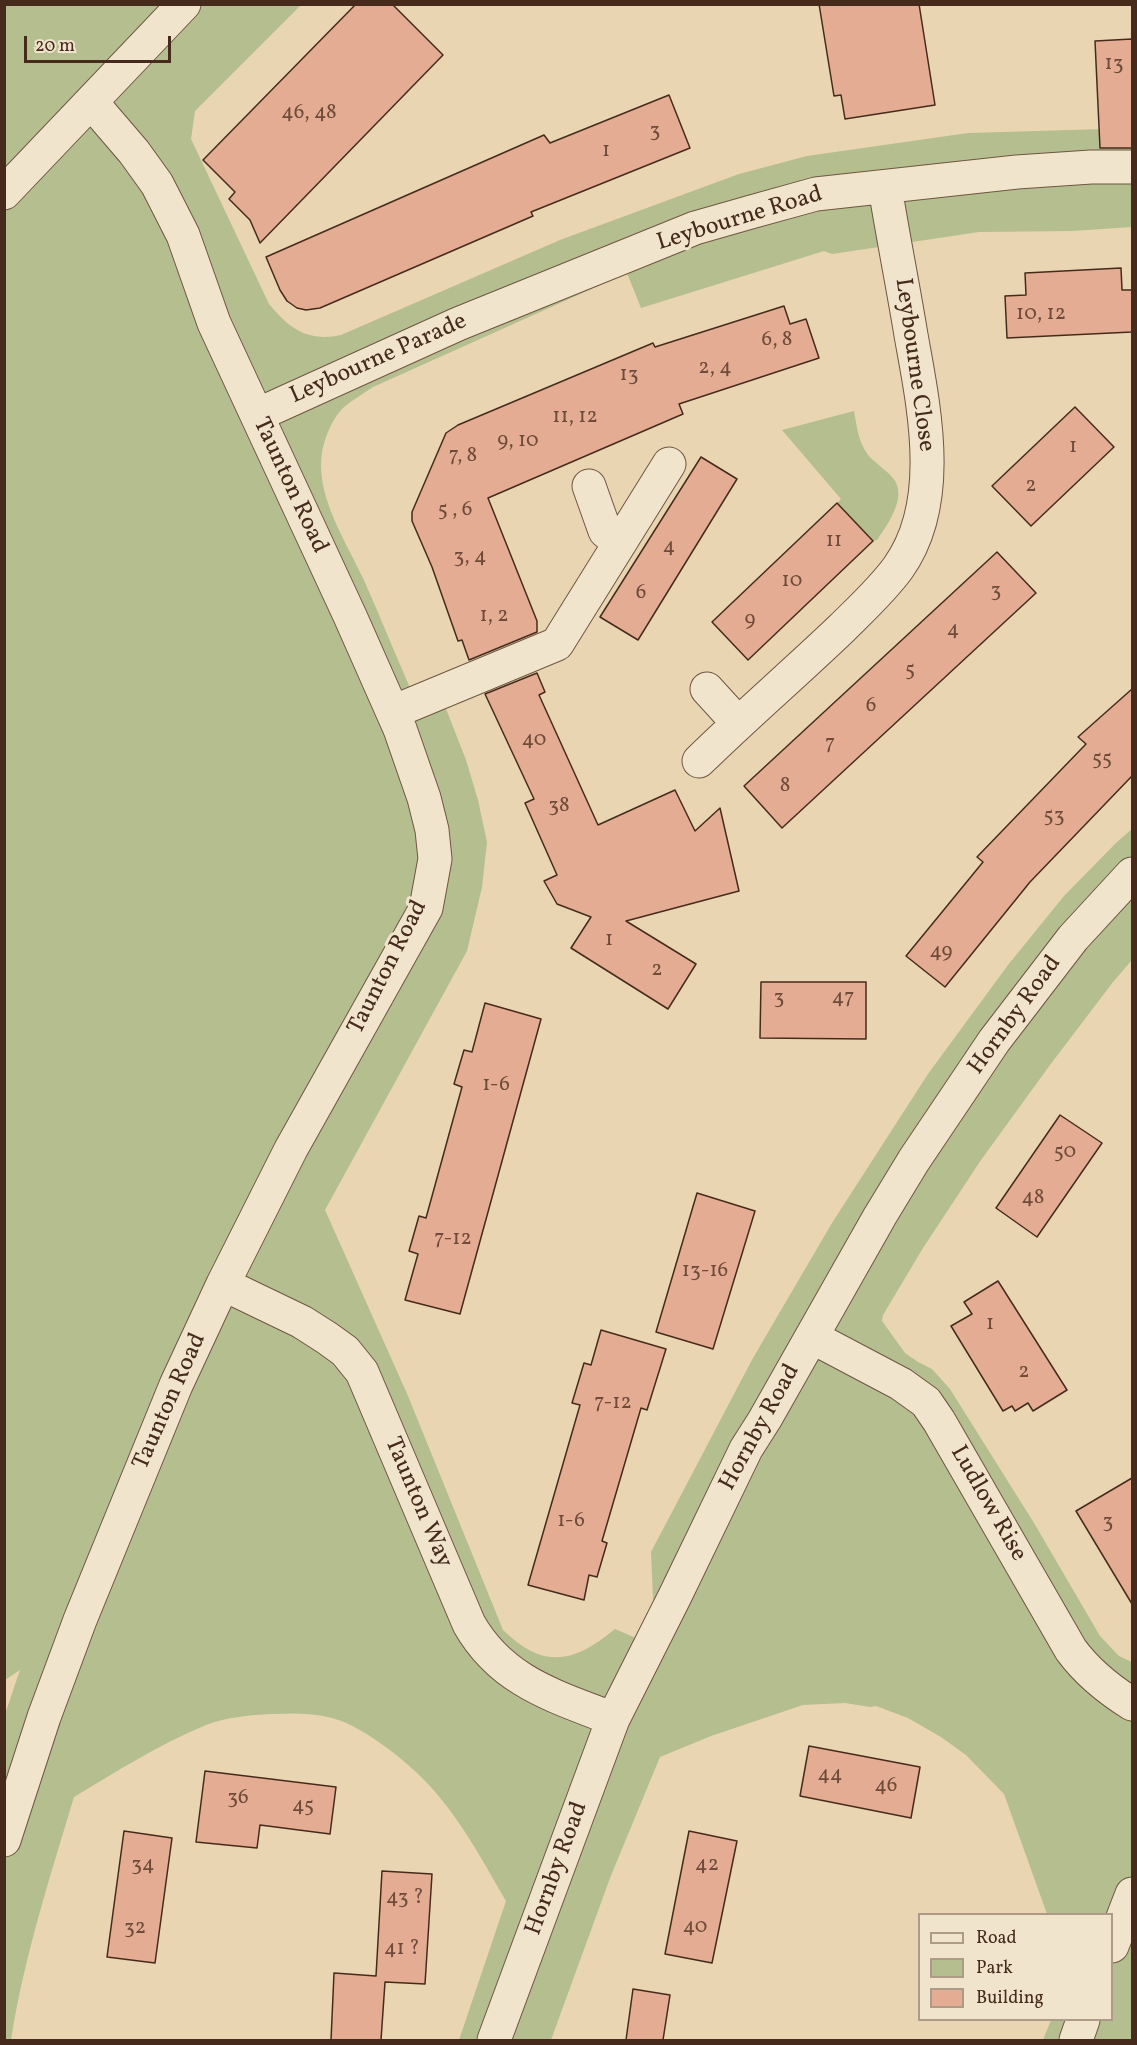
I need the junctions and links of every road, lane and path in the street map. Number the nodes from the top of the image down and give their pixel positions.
1 (184, 4) edge
2 (92, 103) junction
3 (1132, 167) edge
4 (885, 188) junction
5 (4, 193) edge
6 (502, 307) joint
7 (256, 415) junction
8 (669, 464) dead end
9 (589, 486) dead end
10 (620, 543) junction
11 (707, 689) dead end
12 (393, 712) junction
13 (738, 723) junction
14 (699, 761) dead end
15 (1132, 874) edge
16 (224, 1284) junction
17 (812, 1337) junction
18 (1132, 1704) edge
19 (613, 1719) junction
20 (4, 1840) edge
21 (1132, 1894) edge
22 (1113, 1943) edge
23 (1082, 2021) edge
24 (494, 2040) edge
25 (1076, 2040) edge

1 - 2 street
2 - 5 street
2 - 7 street, Taunton Road
3 - 4 street, Leybourne Road
4 - 6 street, Leybourne Road
4 - 13 street, Leybourne Close
6 - 7 street, Leybourne Parade
7 - 12 street, Taunton Road
8 - 10 street
9 - 10 street
10 - 12 street
11 - 13 street
12 - 16 street, Taunton Road
13 - 14 street, Leybourne Close
15 - 17 street, Hornby Road
16 - 19 street, Taunton Way
16 - 20 street, Taunton Road
17 - 18 street, Ludlow Rise
17 - 19 street, Hornby Road
19 - 24 street, Hornby Road
21 - 22 street
23 - 25 street

